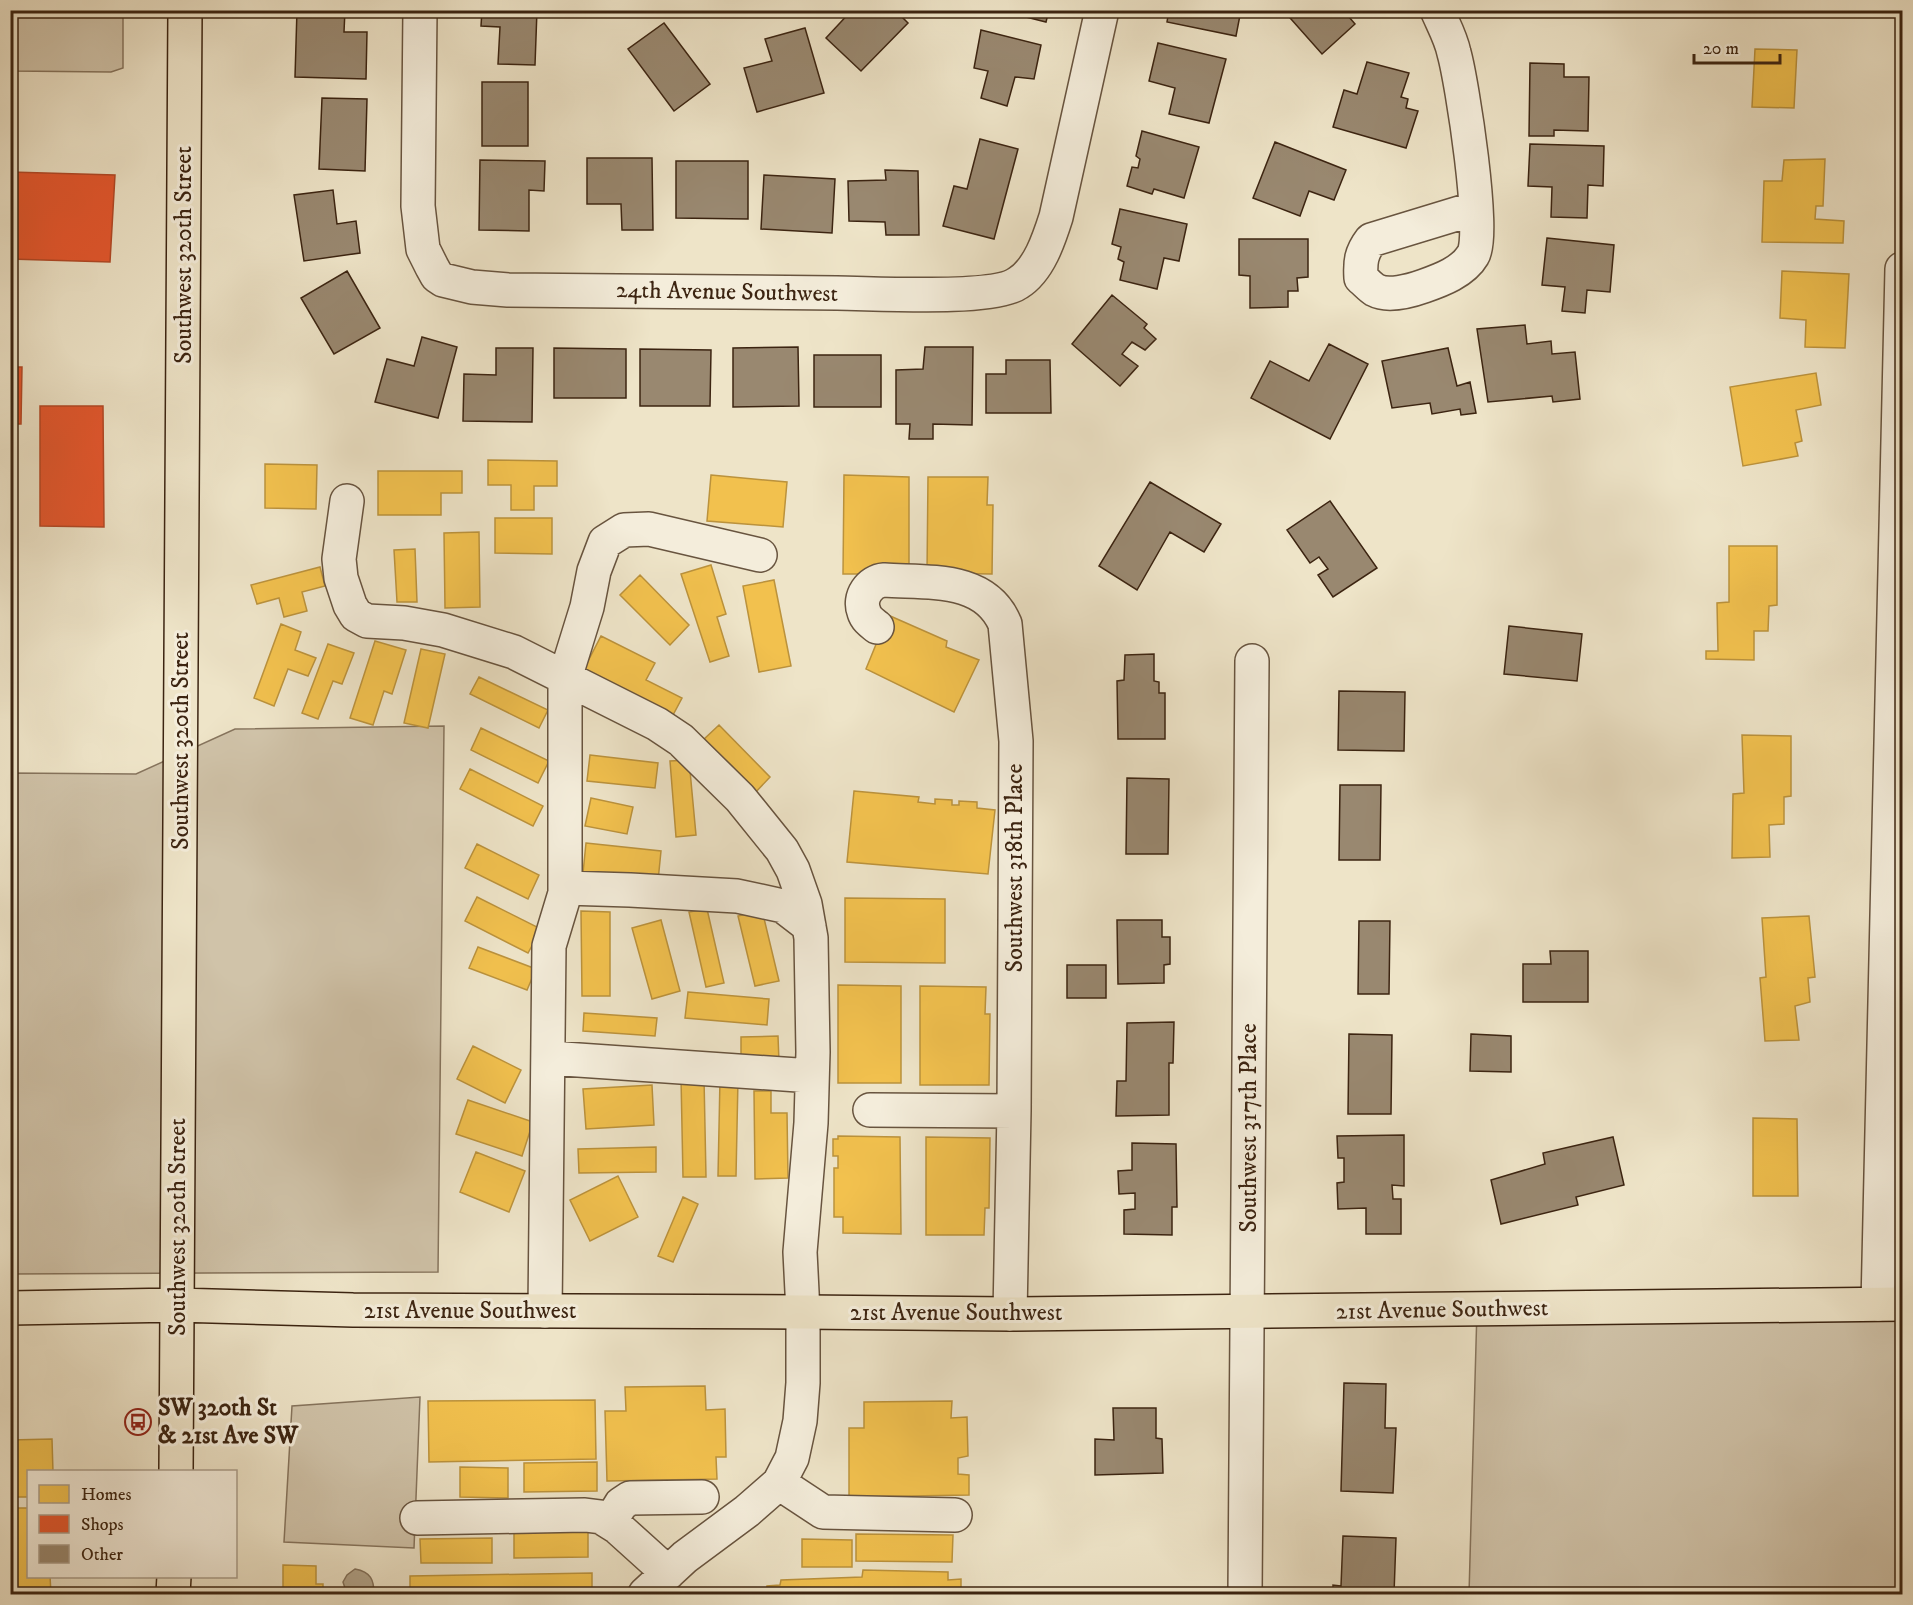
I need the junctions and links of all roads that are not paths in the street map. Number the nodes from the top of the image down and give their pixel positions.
1 (185, 10) edge
2 (420, 10) edge
3 (1102, 10) edge
4 (1437, 10) edge
5 (1476, 208) dead end
6 (1902, 268) edge
7 (347, 501) dead end
8 (760, 555) dead end
9 (877, 627) dead end
10 (1252, 661) dead end
11 (565, 678) junction
12 (565, 888) junction
13 (809, 926) junction
14 (549, 1058) junction
15 (812, 1076) junction
16 (870, 1110) dead end
17 (1014, 1111) junction
18 (1890, 1304) edge
19 (177, 1305) junction
20 (10, 1308) edge
21 (545, 1311) junction
22 (803, 1312) junction
23 (1248, 1313) junction
24 (1010, 1314) junction
25 (176, 1470) edge
26 (779, 1483) junction
27 (702, 1497) dead end
28 (955, 1515) dead end
29 (417, 1518) dead end
30 (610, 1522) junction
31 (174, 1578) edge
32 (657, 1584) edge
33 (173, 1594) edge
34 (1245, 1594) edge

1 - 19 main road, Southwest 320th Street
2 - 3 street, 24th Avenue Southwest
4 - 5 street
6 - 18 street
7 - 11 street
8 - 11 street
9 - 17 street, Southwest 318th Place
10 - 23 street, Southwest 317th Place
11 - 12 street
11 - 13 street
12 - 13 street
12 - 14 street
13 - 15 street
14 - 15 street
14 - 21 street
15 - 22 street
16 - 17 street
17 - 24 street, Southwest 318th Place
18 - 23 main road, 21st Avenue Southwest
19 - 20 main road, 21st Avenue Southwest
19 - 21 main road, 21st Avenue Southwest
19 - 25 main road, Southwest 320th Street
21 - 22 main road, 21st Avenue Southwest
22 - 24 main road, 21st Avenue Southwest
22 - 26 street
23 - 24 main road, 21st Avenue Southwest
23 - 34 street, Southwest 317th Place
26 - 28 street
26 - 32 street
27 - 30 street
29 - 30 street
30 - 32 street
31 - 33 main road

